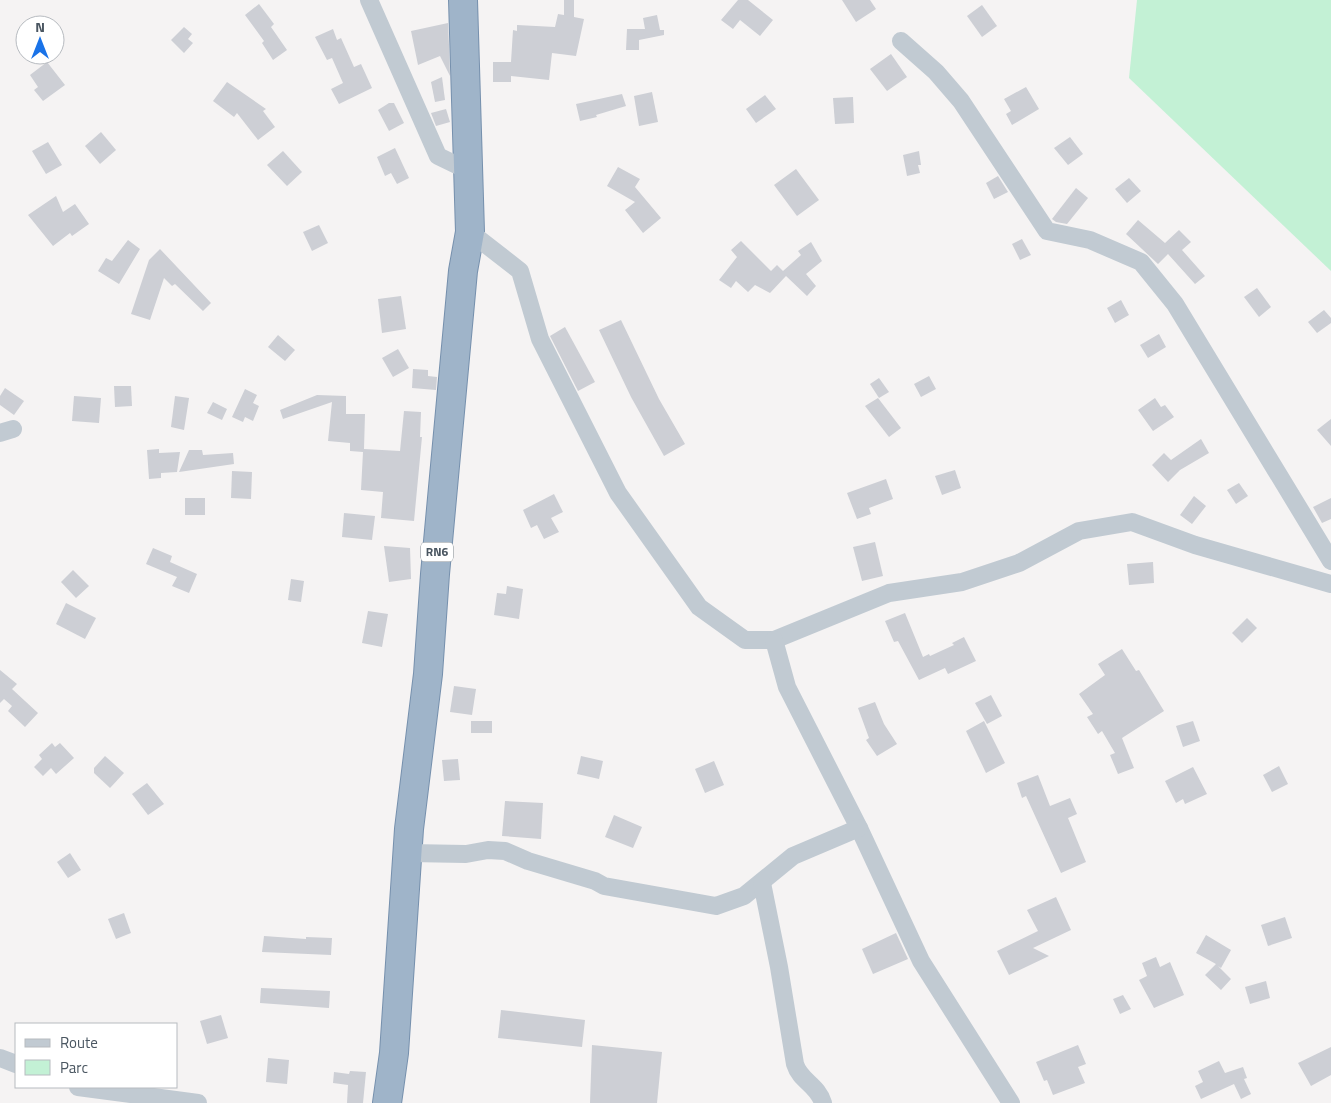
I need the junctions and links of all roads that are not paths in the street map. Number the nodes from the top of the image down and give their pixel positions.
1 (369, 0) edge
2 (463, 0) edge
3 (901, 41) dead end
4 (467, 170) junction
5 (470, 232) junction
6 (1331, 561) edge
7 (1331, 584) edge
8 (774, 640) junction
9 (859, 828) junction
10 (409, 853) junction
11 (762, 883) junction
12 (0, 1058) edge
13 (15, 1064) edge
14 (86, 1088) edge
15 (198, 1103) edge
16 (387, 1103) edge
17 (822, 1103) edge
18 (1011, 1103) edge

1 - 4 street
2 - 4 highway, RN6
3 - 6 street
4 - 5 highway, RN6
5 - 8 street
5 - 10 highway, RN6
7 - 8 street
8 - 9 street
9 - 11 street
9 - 18 street
10 - 11 street
10 - 16 highway, RN6
11 - 17 street
12 - 13 street
14 - 15 street

